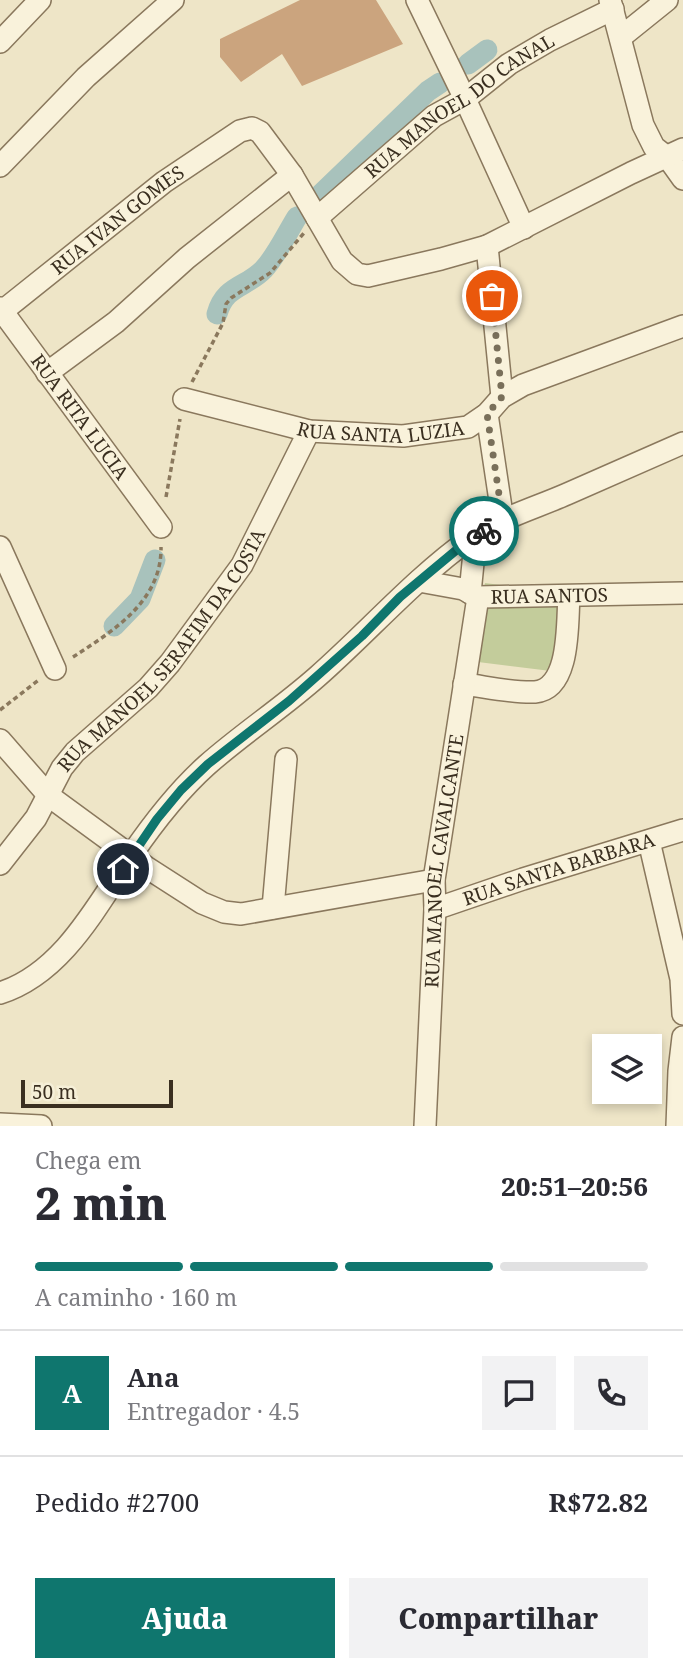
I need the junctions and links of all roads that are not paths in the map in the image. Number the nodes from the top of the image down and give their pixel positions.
1 (40, 0) edge
2 (173, 0) edge
3 (417, 0) edge
4 (667, 0) edge
5 (611, 5) edge
6 (621, 37) junction
7 (0, 42) edge
8 (466, 99) junction
9 (675, 154) edge
10 (0, 166) edge
11 (292, 175) junction
12 (683, 179) edge
13 (317, 218) junction
14 (524, 228) junction
15 (487, 246) junction
16 (1, 311) edge
17 (683, 326) edge
18 (47, 373) junction
19 (502, 397) junction
20 (184, 399) road end
21 (487, 414) junction
22 (309, 430) junction
23 (683, 443) edge
24 (503, 521) junction
25 (161, 527) road end
26 (472, 537) junction
27 (0, 547) edge
28 (419, 581) junction
29 (683, 593) edge
30 (474, 595) junction
31 (569, 596) junction
32 (55, 668) road end
33 (464, 684) junction
34 (0, 740) edge
35 (286, 759) dead end
36 (49, 796) junction
37 (683, 830) edge
38 (649, 841) junction
39 (131, 855) junction
40 (0, 864) edge
41 (434, 880) junction
42 (273, 908) junction
43 (435, 909) junction
44 (0, 993) edge
45 (683, 1014) edge
46 (683, 1037) edge
47 (0, 1124) edge
48 (41, 1126) edge
49 (425, 1126) edge
50 (677, 1126) edge

1 - 7 street
2 - 10 street
3 - 8 street
4 - 6 street
5 - 6 street
5 - 8 street, RUA MANOEL DO CANAL
6 - 9 street
8 - 13 street, RUA MANOEL DO CANAL
8 - 14 street
9 - 12 street
9 - 14 street
11 - 13 street
11 - 16 street, RUA IVAN GOMES
11 - 18 street
13 - 15 street
14 - 15 street
15 - 19 street
16 - 18 street, RUA RITA LUCIA
17 - 19 street, RUA SANTA LUZIA
18 - 25 street, RUA RITA LUCIA
19 - 21 street, RUA SANTA LUZIA
20 - 22 street, RUA SANTA LUZIA
21 - 22 street, RUA SANTA LUZIA
21 - 24 street
22 - 36 street, RUA MANOEL SERAFIM DA COSTA
23 - 24 street
24 - 26 street
26 - 28 street
26 - 30 street, RUA MANOEL CAVALCANTE
27 - 32 street
28 - 30 street, RUA SANTOS
28 - 39 street
29 - 31 street, RUA SANTOS
30 - 31 street, RUA SANTOS
30 - 33 street, RUA MANOEL CAVALCANTE
31 - 33 street
33 - 41 street, RUA MANOEL CAVALCANTE
34 - 36 street
35 - 42 street
36 - 39 street
36 - 40 street, RUA MANOEL SERAFIM DA COSTA
37 - 38 street, RUA SANTA BARBARA
38 - 43 street, RUA SANTA BARBARA
38 - 45 street
39 - 42 street
39 - 44 street
41 - 42 street
41 - 43 street, RUA MANOEL CAVALCANTE
43 - 49 street, RUA MANOEL CAVALCANTE
46 - 50 street
47 - 48 street

